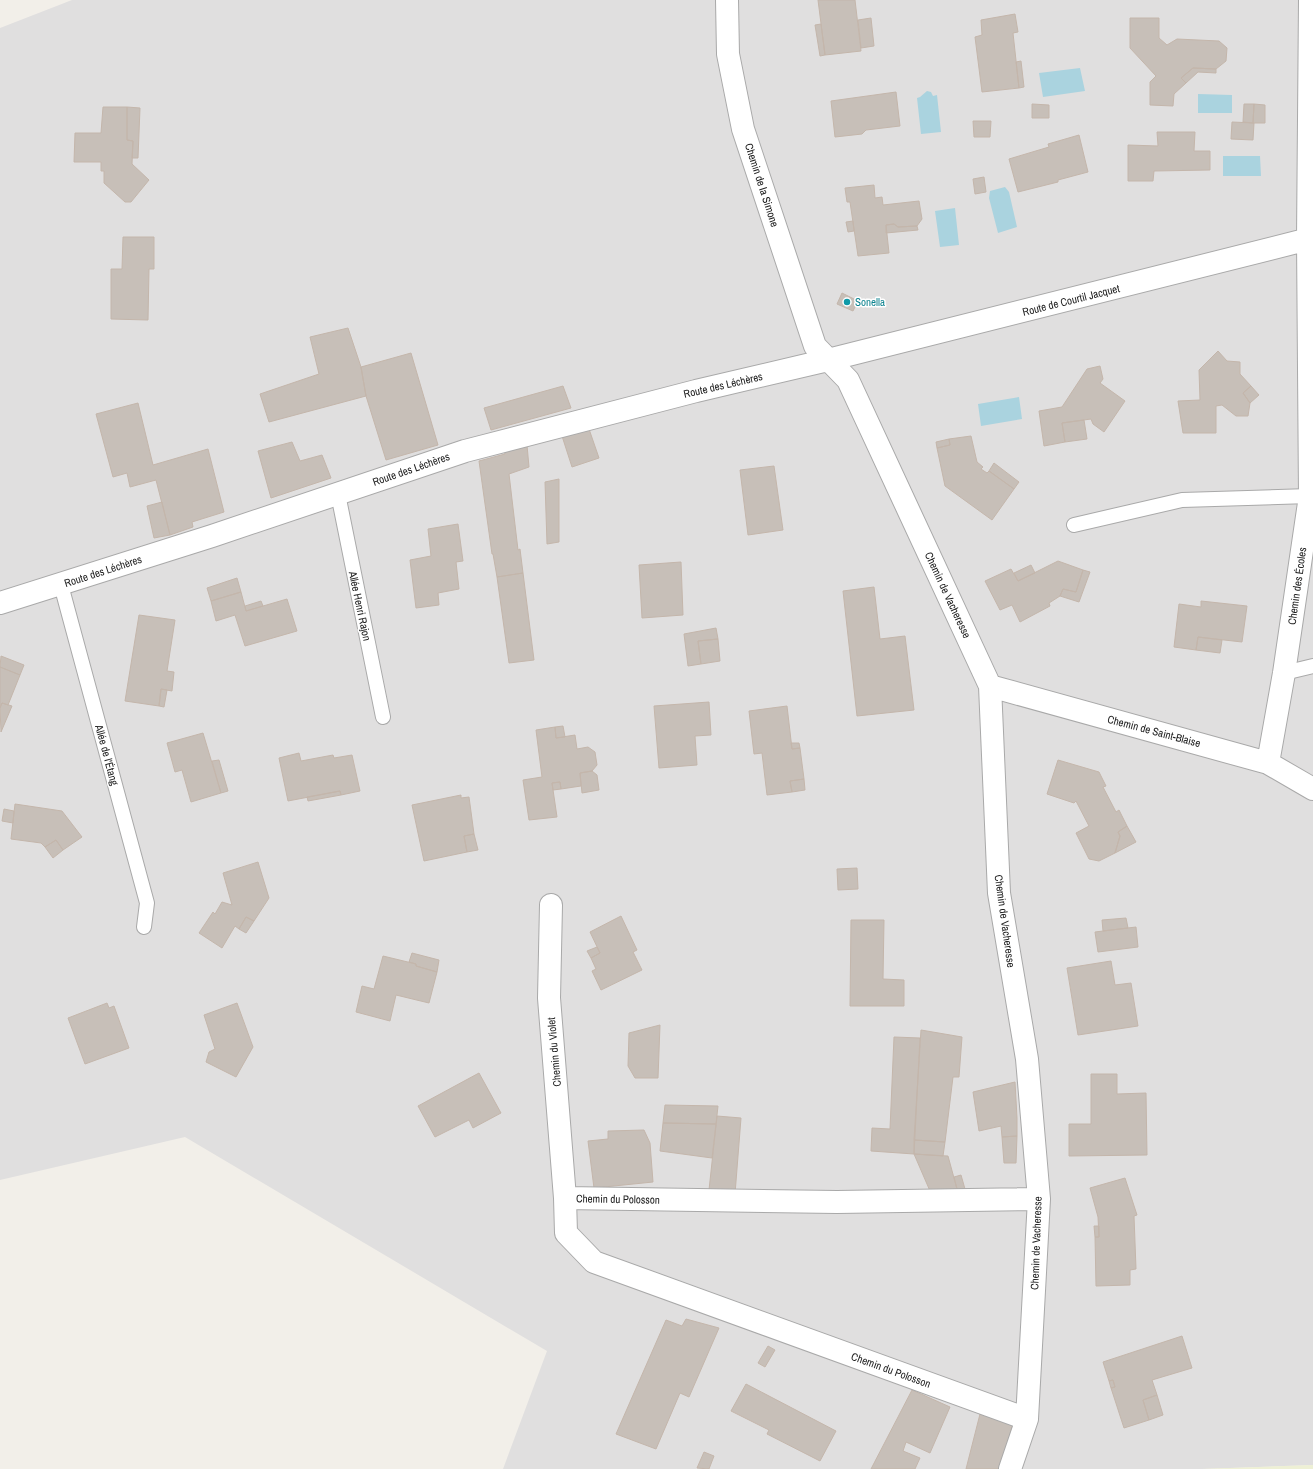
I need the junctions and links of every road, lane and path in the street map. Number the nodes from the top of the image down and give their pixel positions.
1 (727, 0) edge
2 (1310, 0) edge
3 (1311, 238) edge
4 (828, 360) junction
5 (338, 494) junction
6 (1310, 496) junction
7 (1074, 525) dead end
8 (61, 585) junction
9 (0, 603) edge
10 (1313, 666) edge
11 (1284, 673) junction
12 (990, 686) junction
13 (383, 717) dead end
14 (1268, 763) junction
15 (1313, 789) edge
16 (551, 905) dead end
17 (144, 927) dead end
18 (565, 1198) junction
19 (1039, 1199) junction
20 (1027, 1419) junction
21 (1010, 1469) edge

1 - 4 street, Chemin de la Simone
2 - 3 street, Chemin des Écoles
3 - 4 street, Route de Courtil Jacquet
3 - 6 street, Chemin des Écoles
4 - 5 street, Route des Léchères
4 - 12 street, Chemin de Vacheresse
5 - 8 street, Route des Léchères
5 - 13 lane, Allée Henri Rajon
6 - 7 lane
6 - 11 street, Chemin des Écoles
8 - 9 street, Route des Léchères
8 - 17 lane, Allée de l'Étang
10 - 11 lane
11 - 14 street, Chemin des Écoles
12 - 14 street, Chemin de Saint-Blaise
12 - 19 street, Chemin de Vacheresse
14 - 15 street, Chemin de Saint-Blaise
16 - 18 street, Chemin du Violet
18 - 19 street, Chemin du Polosson
18 - 20 street, Chemin du Polosson
19 - 20 street, Chemin de Vacheresse
20 - 21 street, Chemin de Vacheresse

